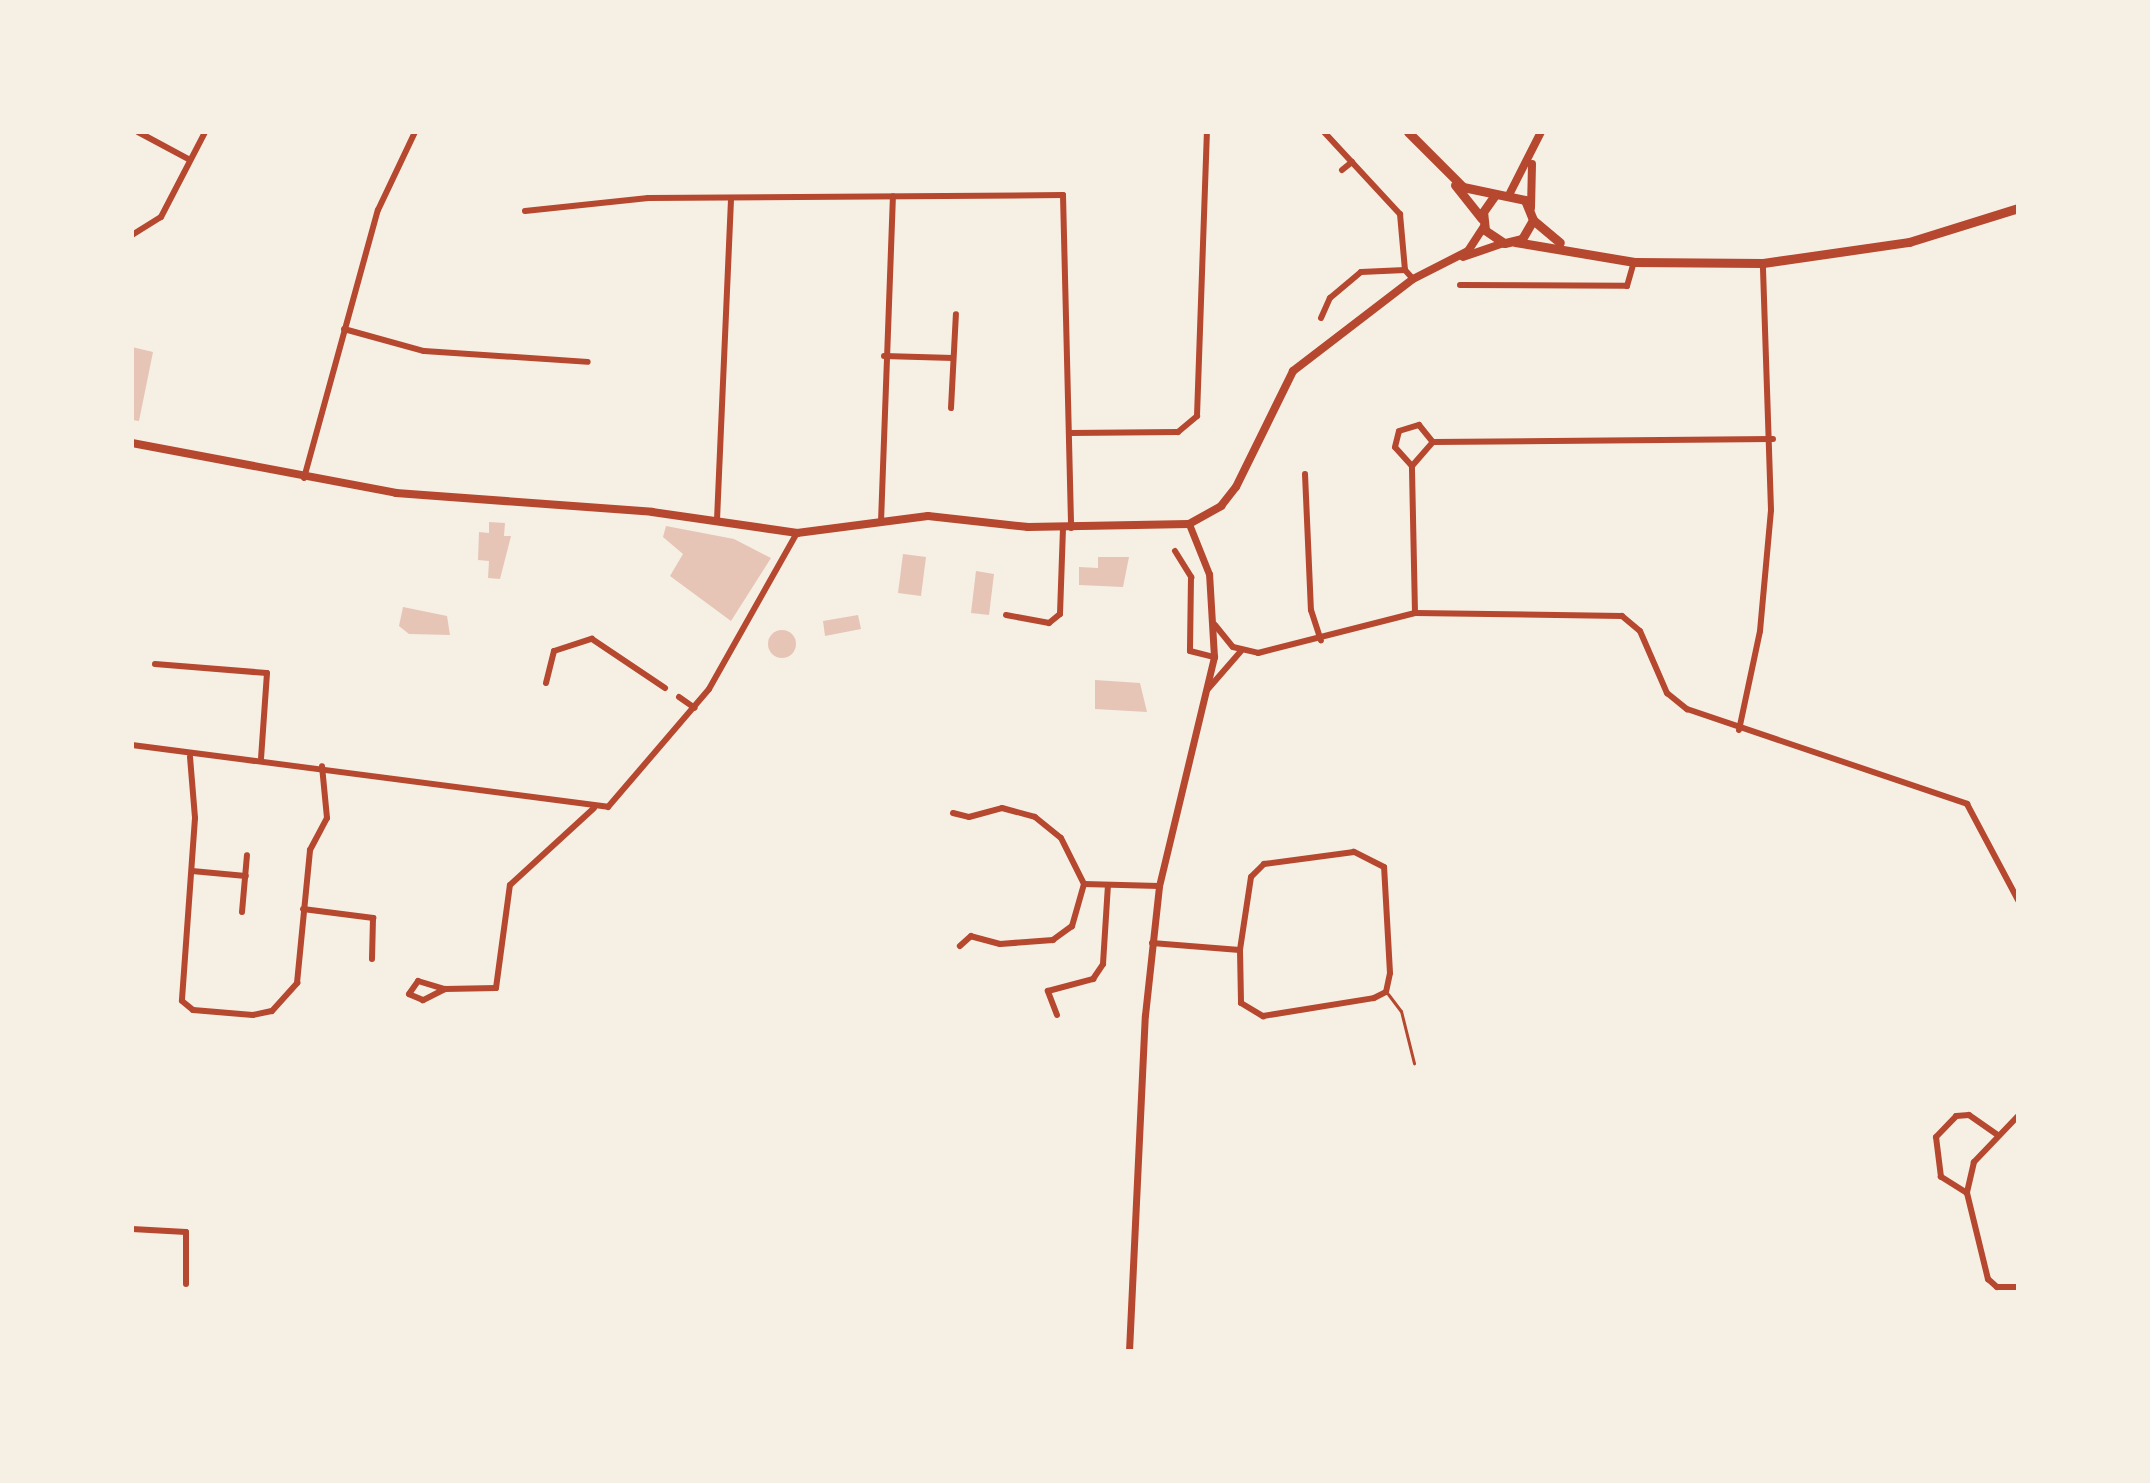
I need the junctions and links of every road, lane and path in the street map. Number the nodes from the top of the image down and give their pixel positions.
1 (138, 132) edge
2 (205, 132) edge
3 (415, 132) edge
4 (1207, 132) edge
5 (1324, 132) edge
6 (1408, 132) edge
7 (1541, 132) edge
8 (1532, 159) junction
9 (190, 160) junction
10 (1352, 162) junction
11 (1443, 169) junction
12 (1342, 170) dead end
13 (1510, 193) junction
14 (1495, 195) junction
15 (893, 196) junction
16 (731, 199) junction
17 (1531, 208) junction
18 (2018, 208) edge
19 (525, 211) dead end
20 (1533, 220) junction
21 (1483, 223) junction
22 (132, 235) edge
23 (1515, 242) junction
24 (1504, 243) junction
25 (1563, 245) junction
26 (1455, 259) junction
27 (1634, 262) junction
28 (1763, 263) junction
29 (1405, 270) junction
30 (1413, 279) junction
31 (1460, 285) dead end
32 (956, 314) dead end
33 (1321, 318) dead end
34 (344, 329) junction
35 (884, 356) junction
36 (953, 358) junction
37 (588, 362) dead end
38 (951, 408) dead end
39 (1070, 433) junction
40 (1773, 439) junction
41 (1433, 442) junction
42 (132, 443) edge
43 (1412, 466) junction
44 (1305, 474) dead end
45 (304, 479) junction
46 (717, 520) junction
47 (881, 522) junction
48 (1189, 524) junction
49 (1067, 528) junction
50 (797, 533) junction
51 (1175, 551) dead end
52 (1209, 574) junction
53 (1191, 577) junction
54 (1415, 613) junction
55 (1006, 615) dead end
56 (1215, 625) junction
57 (1321, 640) junction
58 (1241, 651) junction
59 (1214, 657) junction
60 (155, 664) dead end
61 (546, 683) dead end
62 (665, 688) dead end
63 (1208, 689) junction
64 (679, 697) dead end
65 (695, 708) junction
66 (1739, 730) junction
67 (132, 745) edge
68 (190, 757) junction
69 (261, 758) junction
70 (322, 766) junction
71 (594, 808) junction
72 (953, 813) dead end
73 (247, 855) dead end
74 (192, 871) junction
75 (246, 876) junction
76 (1084, 884) junction
77 (1108, 885) junction
78 (1159, 886) junction
79 (2018, 900) edge
80 (303, 909) junction
81 (242, 912) dead end
82 (1152, 943) junction
83 (960, 946) dead end
84 (1240, 950) junction
85 (372, 959) dead end
86 (445, 989) junction
87 (1386, 992) junction
88 (1057, 1015) dead end
89 (1414, 1063) dead end
90 (2018, 1116) edge
91 (1998, 1135) junction
92 (1967, 1193) junction
93 (132, 1229) edge
94 (186, 1284) dead end
95 (2018, 1287) edge
96 (1129, 1351) edge

1 - 9 street
2 - 9 street
3 - 34 street
4 - 39 street
5 - 10 street
6 - 11 main road
7 - 8 main road
8 - 13 main road
8 - 17 main road
9 - 22 street
10 - 12 street
10 - 29 street
11 - 14 main road
11 - 21 main road
13 - 14 main road
13 - 17 main road
14 - 21 main road
15 - 16 street
15 - 35 street
15 - 39 street
16 - 19 street
16 - 46 street
17 - 20 main road
18 - 28 main road
20 - 23 main road
20 - 25 main road
21 - 24 main road
21 - 26 main road
23 - 24 main road
23 - 25 main road
24 - 26 main road
25 - 27 main road
26 - 30 main road
27 - 28 main road
27 - 31 street
28 - 40 street
29 - 30 street
29 - 33 street
30 - 48 main road
32 - 36 street
34 - 37 street
34 - 45 street
35 - 36 street
35 - 47 street
36 - 38 street
39 - 49 street
40 - 41 street
40 - 66 street
41 - 43 street
41 - 43 street
42 - 45 main road
43 - 54 street
44 - 57 street
45 - 46 main road
46 - 50 main road
47 - 49 main road
47 - 50 main road
48 - 49 main road
48 - 52 street
49 - 55 street
50 - 65 street
51 - 53 street
52 - 53 street
52 - 56 street
53 - 59 street
54 - 57 street
54 - 66 street
56 - 58 street
56 - 59 street
57 - 58 street
58 - 63 street
59 - 63 street
60 - 69 street
61 - 62 street
63 - 78 street
64 - 65 street
65 - 71 street
66 - 79 street
67 - 68 street
68 - 69 street
68 - 74 street
69 - 70 street
70 - 71 street
70 - 80 street
71 - 86 street
72 - 76 street
73 - 75 street
74 - 75 street
74 - 80 street
75 - 81 street
76 - 77 street
76 - 83 street
77 - 78 street
77 - 88 street
78 - 82 street
80 - 85 street
82 - 84 street
82 - 96 street
84 - 87 street
84 - 87 street
86 - 86 street
87 - 89 lane
90 - 91 street
91 - 92 street
91 - 92 street
92 - 95 street
93 - 94 street

